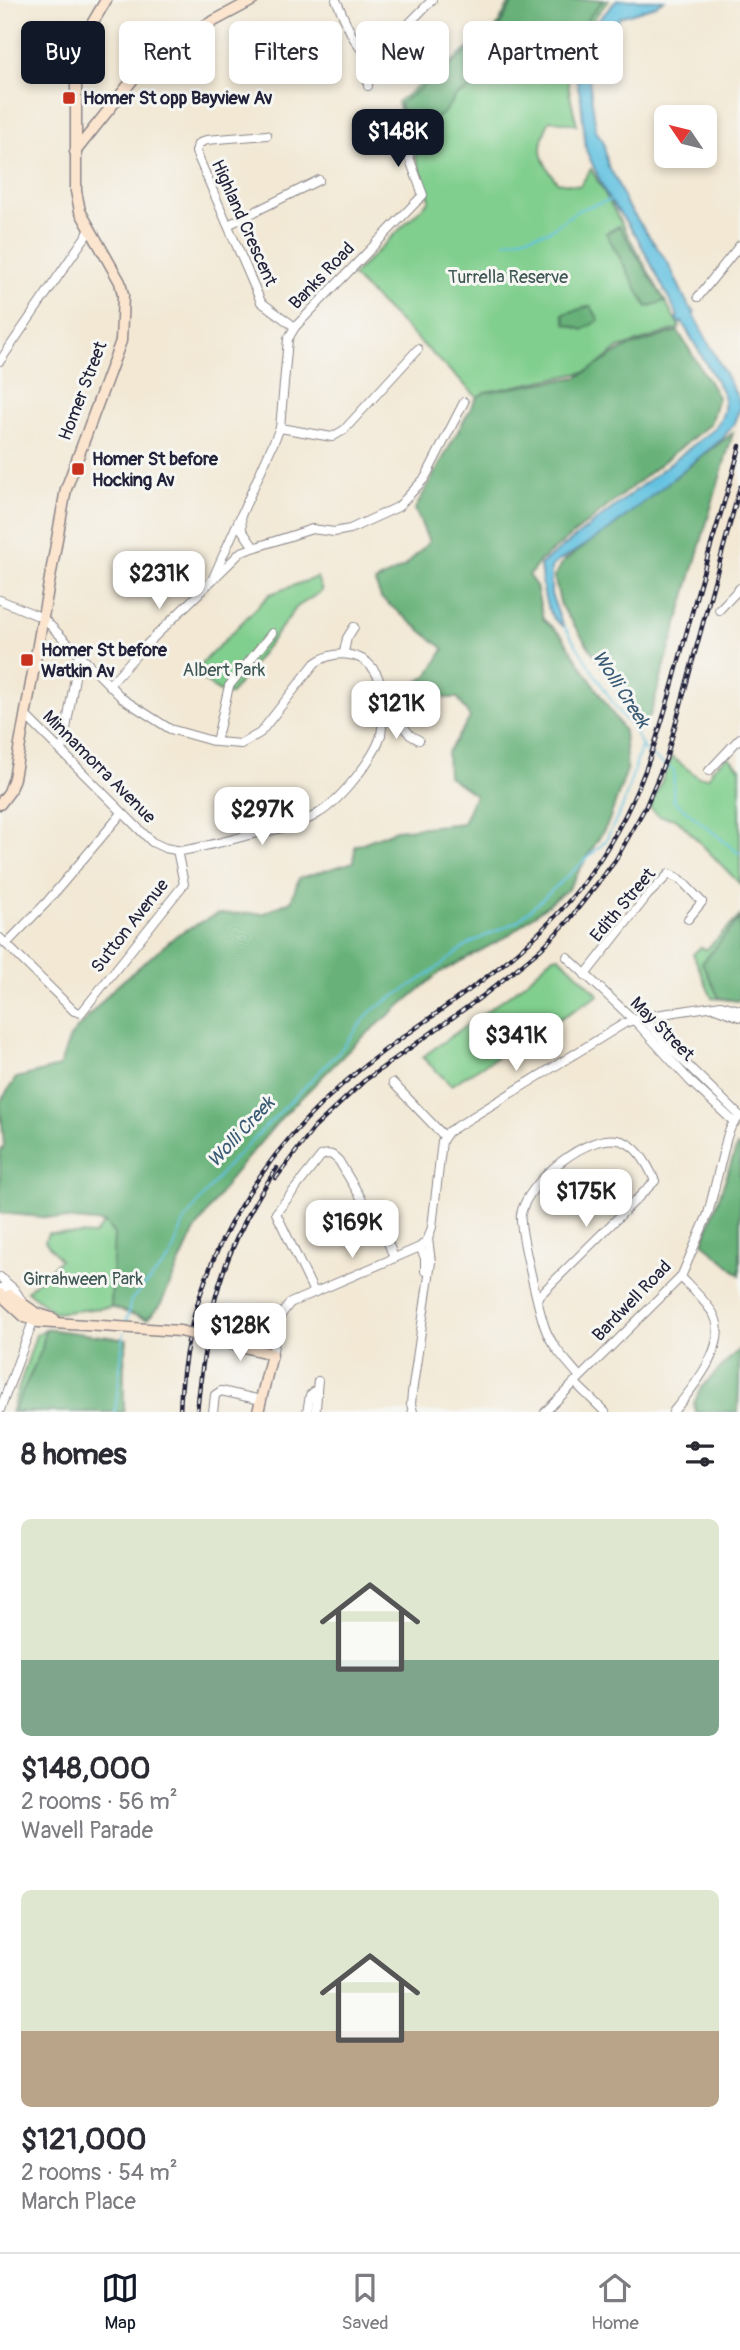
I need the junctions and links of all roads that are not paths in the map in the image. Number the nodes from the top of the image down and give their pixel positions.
1 (106, 0) edge
2 (253, 0) edge
3 (336, 0) edge
4 (432, 0) edge
5 (411, 21) edge
6 (356, 41) edge
7 (75, 120) junction
8 (96, 126) junction
9 (400, 133) dead end
10 (267, 135) dead end
11 (75, 152) junction
12 (319, 180) dead end
13 (228, 225) junction
14 (90, 230) junction
15 (740, 245) edge
16 (698, 297) dead end
17 (295, 327) junction
18 (418, 349) dead end
19 (0, 361) edge
20 (464, 402) dead end
21 (280, 428) junction
22 (241, 516) junction
23 (253, 546) junction
24 (213, 578) junction
25 (740, 588) edge
26 (0, 600) edge
27 (719, 610) dead end
28 (43, 618) junction
29 (354, 627) dead end
30 (272, 633) dead end
31 (344, 652) junction
32 (79, 654) junction
33 (109, 685) junction
34 (382, 713) junction
35 (25, 715) junction
36 (740, 738) edge
37 (419, 740) dead end
38 (216, 741) junction
39 (62, 752) junction
40 (709, 771) dead end
41 (0, 804) edge
42 (122, 813) junction
43 (177, 850) junction
44 (688, 919) dead end
45 (3, 941) edge
46 (567, 957) dead end
47 (585, 975) junction
48 (712, 1007) junction
49 (740, 1010) edge
50 (643, 1017) junction
51 (740, 1017) edge
52 (632, 1020) junction
53 (393, 1083) dead end
54 (738, 1118) edge
55 (444, 1136) junction
56 (428, 1239) junction
57 (420, 1247) junction
58 (394, 1258) junction
59 (681, 1277) junction
60 (1, 1283) edge
61 (426, 1289) junction
62 (314, 1292) junction
63 (0, 1294) edge
64 (538, 1297) junction
65 (35, 1317) junction
66 (272, 1354) junction
67 (577, 1379) junction
68 (261, 1400) junction
69 (0, 1410) edge
70 (213, 1412) edge
71 (258, 1412) edge
72 (307, 1412) edge
73 (315, 1412) edge
74 (413, 1412) edge
75 (545, 1412) edge
76 (604, 1412) edge
77 (673, 1412) edge

1 - 7 main road, Homer Street
2 - 8 main road
3 - 6 street
4 - 5 street
7 - 8 main road
7 - 11 main road, Homer Street
8 - 11 main road
9 - 17 street, Banks Road
10 - 13 street, Highland Crescent
11 - 14 main road, Homer Street
12 - 13 street
13 - 17 street, Highland Crescent
14 - 19 street
14 - 28 main road, Homer Street
15 - 16 street
17 - 21 street, Banks Road
18 - 21 street
20 - 23 street
21 - 22 street, Banks Road
22 - 23 street
22 - 24 street, Banks Road
23 - 24 street
24 - 33 street
25 - 27 street
26 - 28 street
28 - 32 street
28 - 35 main road, Homer Street
29 - 31 street
30 - 38 street
31 - 34 street
31 - 38 street
32 - 33 street
32 - 39 street
33 - 38 street
34 - 37 street
34 - 43 street
35 - 39 street, Minnamorra Avenue
35 - 41 main road, Homer Street
36 - 40 street
39 - 42 street, Minnamorra Avenue
42 - 43 street, Minnamorra Avenue
42 - 45 street
43 - 45 street, Sutton Avenue
44 - 47 street, Edith Street
46 - 47 street, May Street
47 - 52 street, May Street
48 - 49 street
48 - 50 street
48 - 51 street
50 - 52 street
50 - 54 street, May Street
52 - 54 street, May Street
52 - 55 street
53 - 55 street
54 - 59 street, Bardwell Road
55 - 56 street
56 - 57 street
56 - 61 street
57 - 58 street
57 - 61 street
58 - 62 street
58 - 62 street
59 - 67 street, Bardwell Road
59 - 77 street
60 - 65 main road
61 - 74 street
62 - 66 street
63 - 65 main road
64 - 64 street
64 - 67 street
65 - 66 main road, bridge
65 - 69 street
66 - 68 main road
67 - 75 street, Bardwell Road
67 - 76 street
68 - 70 street
68 - 71 main road
72 - 73 street

